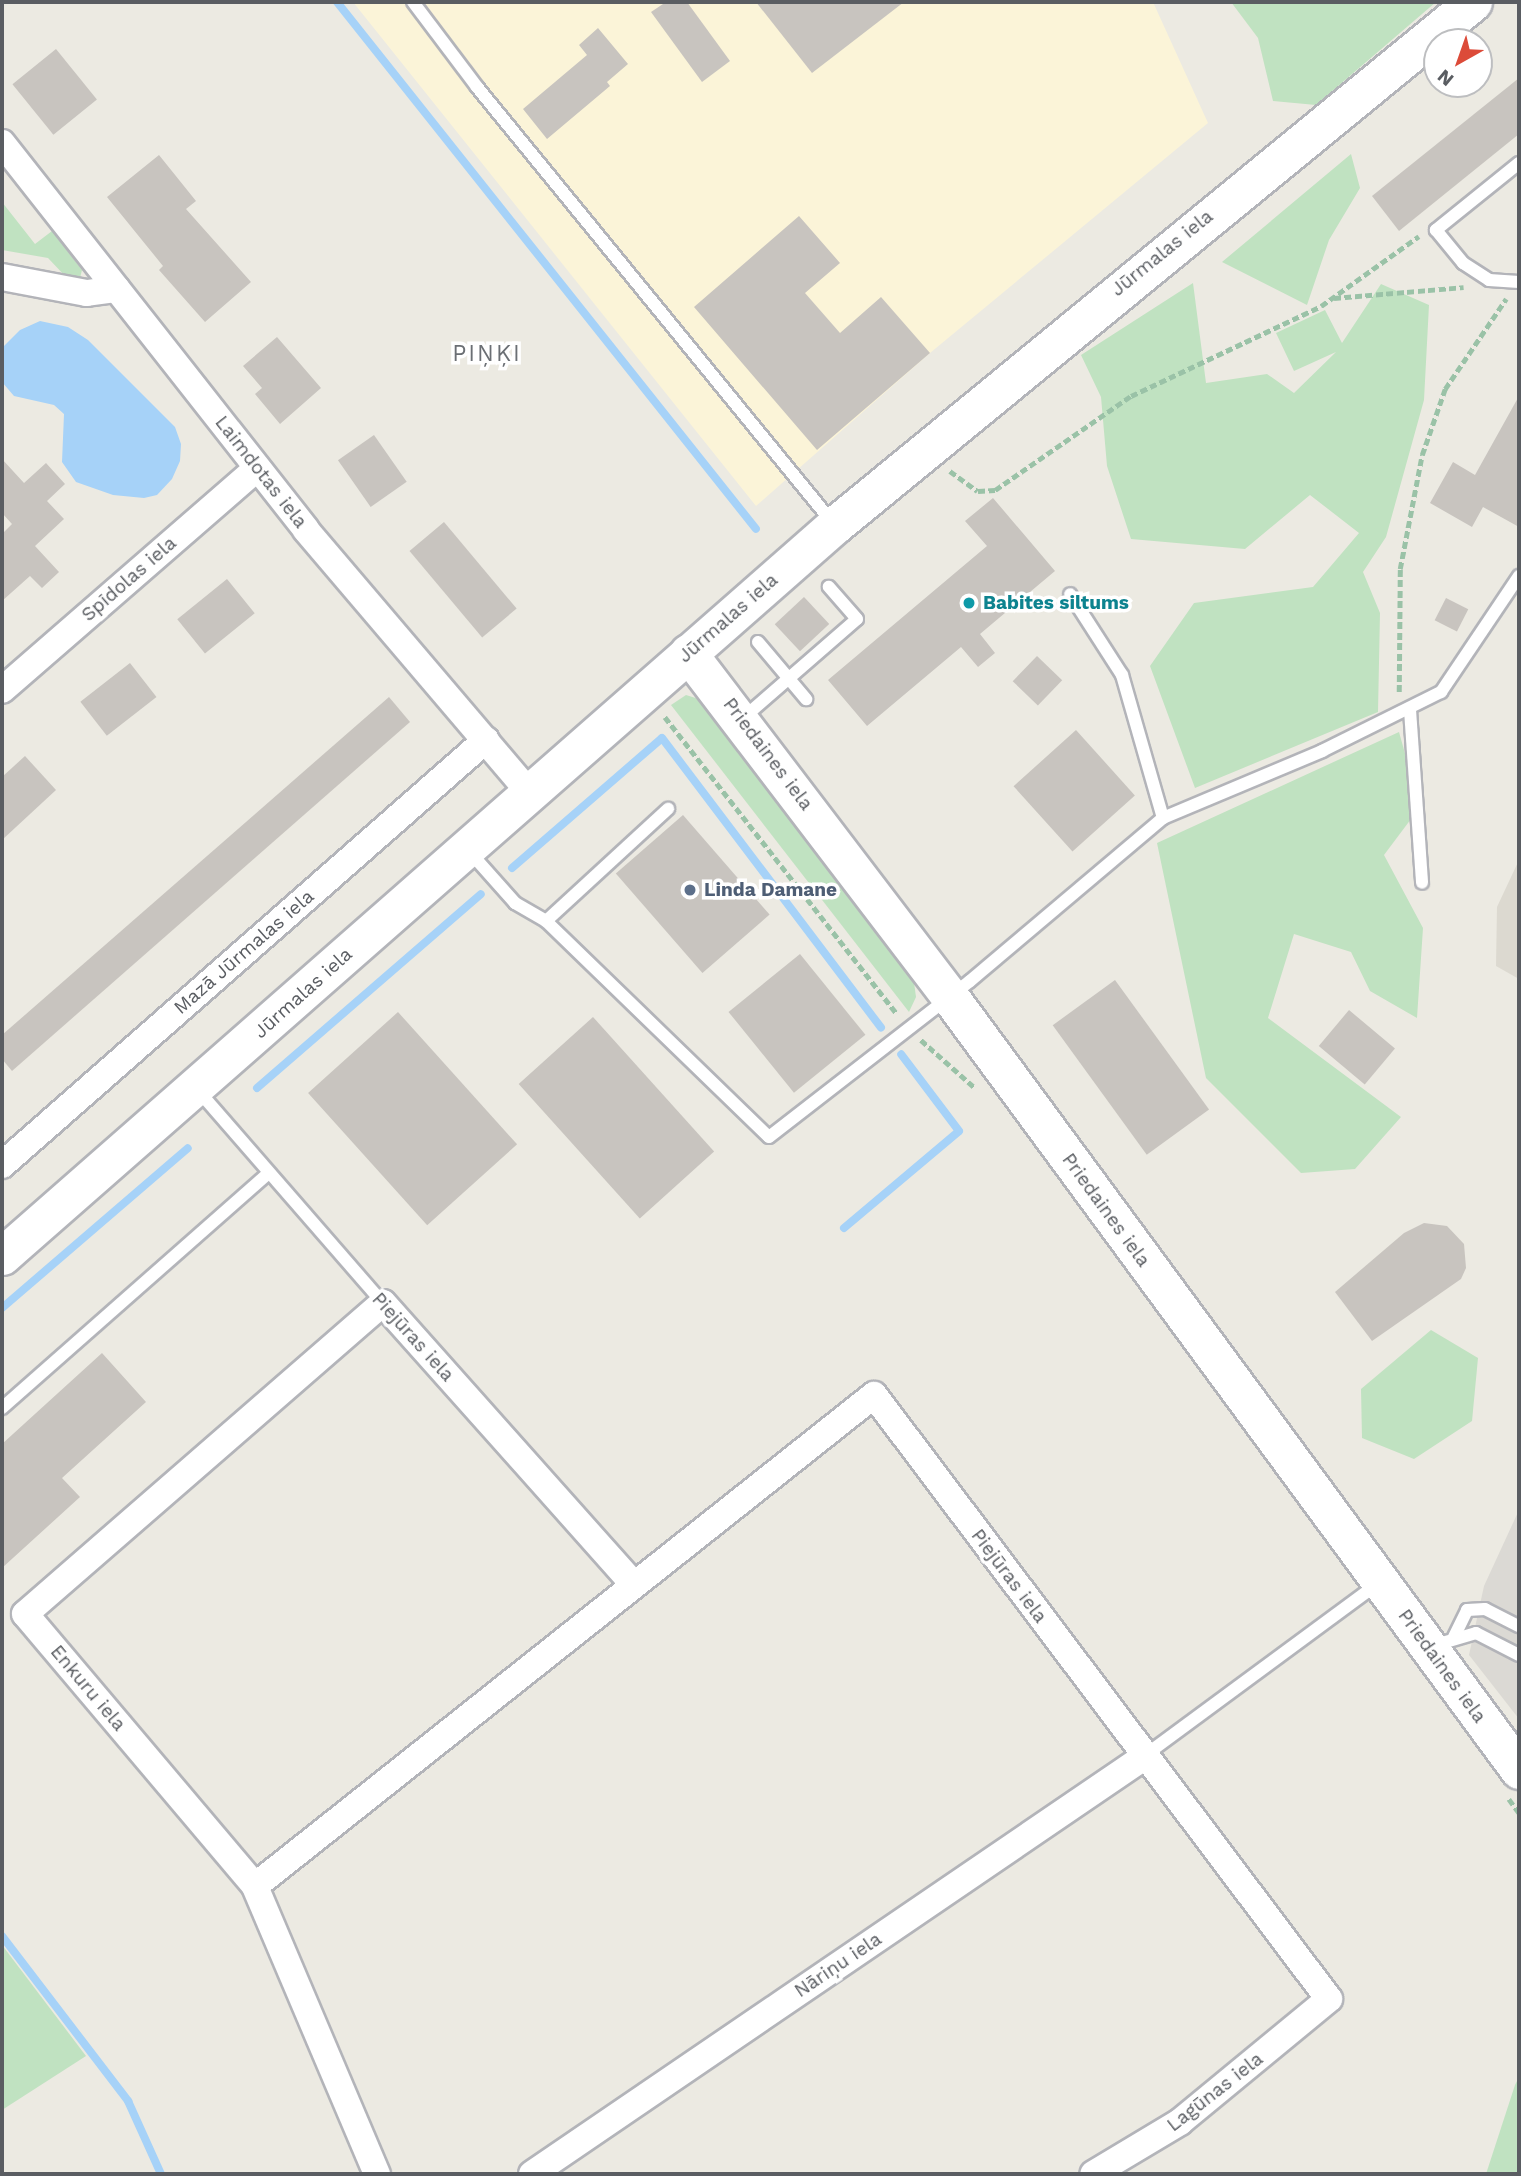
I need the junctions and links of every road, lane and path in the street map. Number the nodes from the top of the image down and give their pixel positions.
1 (413, 2) edge
2 (1473, 2) edge
3 (2, 144) edge
4 (1519, 163) edge
5 (1436, 230) junction
6 (2, 277) edge
7 (1489, 279) junction
8 (1517, 282) edge
9 (117, 289) junction
10 (1332, 298) junction
11 (945, 467) dead end
12 (257, 468) junction
13 (835, 525) junction
14 (1519, 576) edge
15 (829, 587) dead end
16 (1070, 594) dead end
17 (758, 642) dead end
18 (688, 653) junction
19 (788, 678) junction
20 (2, 690) edge
21 (806, 699) dead end
22 (657, 706) dead end
23 (1410, 710) junction
24 (741, 719) junction
25 (486, 740) junction
26 (530, 793) junction
27 (668, 810) dead end
28 (1163, 818) junction
29 (467, 848) junction
30 (1422, 883) dead end
31 (546, 921) junction
32 (950, 998) junction
33 (909, 1030) junction
34 (196, 1088) junction
35 (979, 1092) dead end
36 (2, 1165) edge
37 (267, 1174) junction
38 (2, 1256) edge
39 (383, 1303) junction
40 (2, 1408) edge
41 (1380, 1581) junction
42 (634, 1584) junction
43 (1519, 1626) edge
44 (1441, 1642) junction
45 (1519, 1655) edge
46 (1144, 1756) junction
47 (1511, 1780) edge
48 (1519, 1813) edge
49 (255, 1886) junction
50 (1329, 2000) joint
51 (377, 2174) edge
52 (532, 2174) edge
53 (1093, 2174) edge

1 - 13 lane
2 - 13 main road, Jūrmalas iela
3 - 9 street, Laimdotas iela
4 - 5 lane
5 - 7 lane
5 - 10 path
6 - 9 street
7 - 8 lane
7 - 10 path
8 - 23 path
9 - 12 street, Laimdotas iela
10 - 11 path
12 - 20 street, Spīdolas iela
12 - 25 street, Laimdotas iela
13 - 18 main road, Jūrmalas iela
14 - 23 lane
15 - 19 lane
16 - 28 lane
17 - 19 lane
18 - 24 main road, Priedaines iela
18 - 26 main road, Jūrmalas iela
19 - 21 lane
19 - 24 lane
22 - 33 path
23 - 28 lane
23 - 30 lane
24 - 32 main road, Priedaines iela
25 - 26 street, Laimdotas iela
25 - 36 street, Mazā Jūrmalas iela
26 - 29 main road, Jūrmalas iela
27 - 31 lane
28 - 32 lane
29 - 31 lane
29 - 34 main road, Jūrmalas iela
31 - 33 lane
32 - 33 lane
32 - 41 main road, Priedaines iela
33 - 35 path
34 - 37 lane, Piejūras iela
34 - 38 main road, Jūrmalas iela
37 - 39 lane, Piejūras iela
37 - 40 lane
39 - 42 street, Piejūras iela
39 - 49 street, Enkuru iela
41 - 44 main road, Priedaines iela
41 - 46 lane
42 - 46 street, Piejūras iela
42 - 49 street, Piejūras iela
43 - 44 lane
44 - 45 lane
44 - 47 main road, Priedaines iela
46 - 50 street, Piejūras iela
46 - 52 street, Nāriņu iela
47 - 48 path
49 - 51 street, Enkuru iela
50 - 53 street, Lagūnas iela

